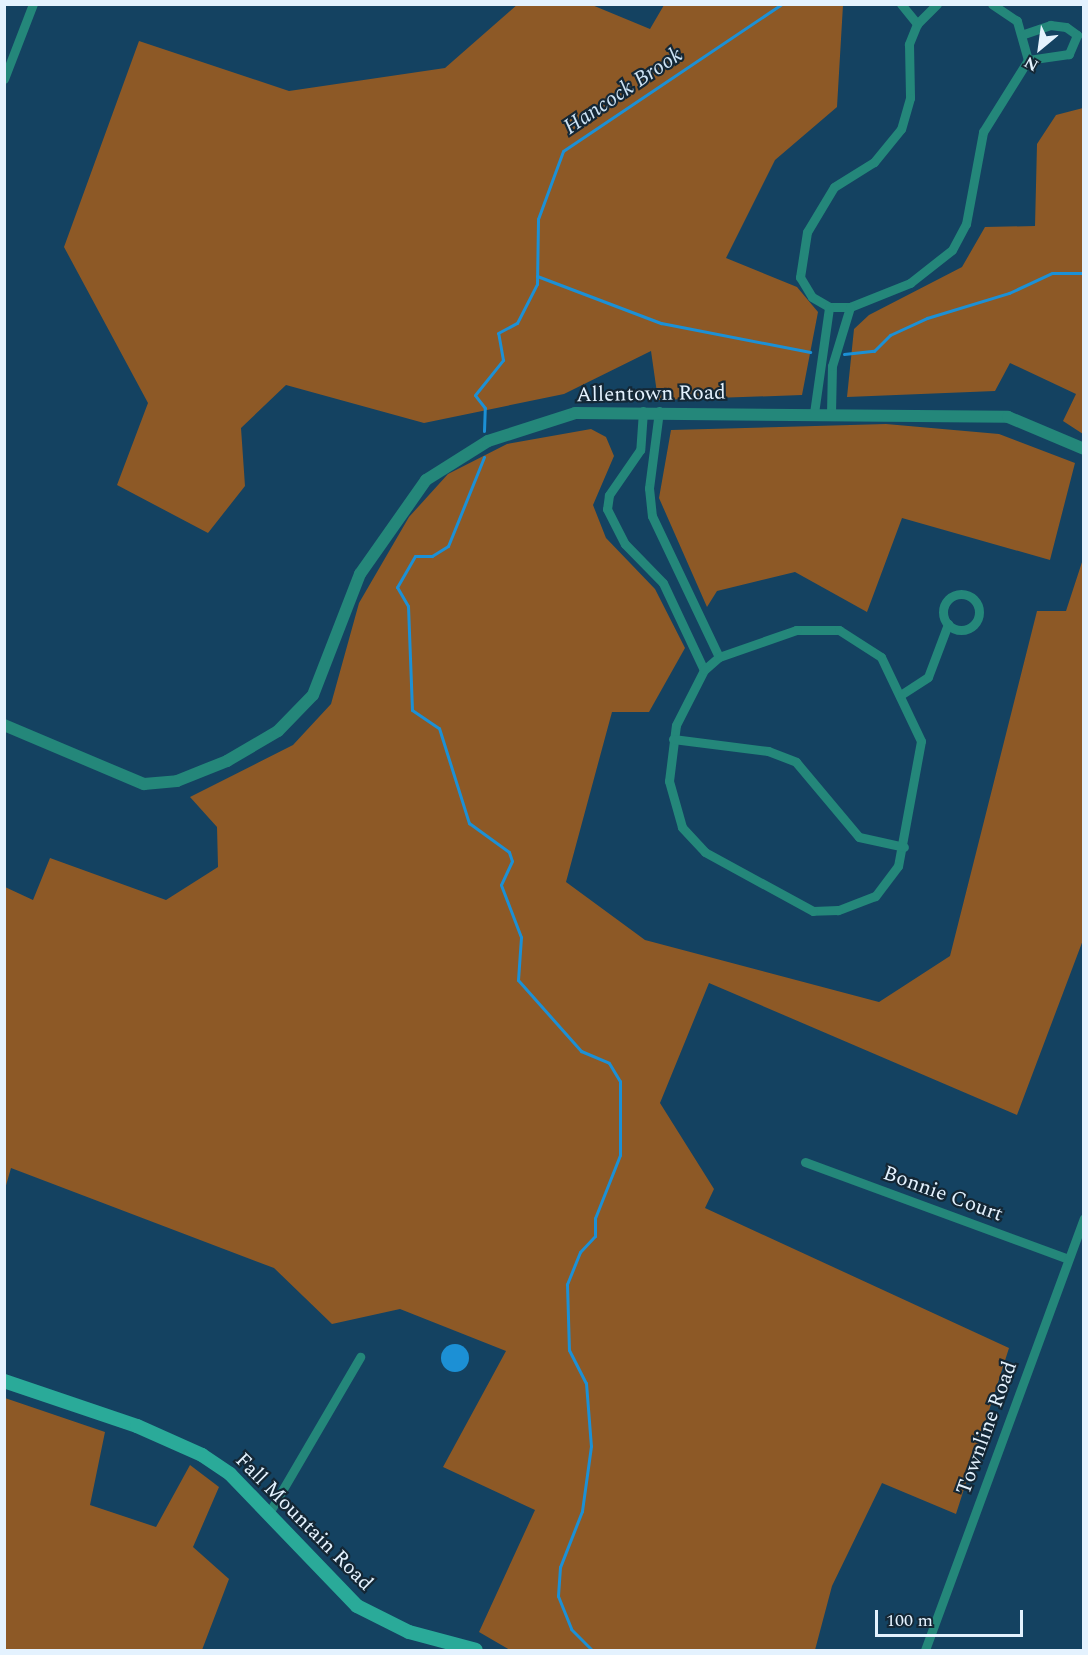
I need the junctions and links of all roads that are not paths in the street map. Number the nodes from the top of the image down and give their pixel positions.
1 (33, 4) edge
2 (901, 4) edge
3 (937, 4) edge
4 (992, 4) edge
5 (917, 24) junction
6 (1024, 34) junction
7 (1028, 60) junction
8 (4, 79) edge
9 (829, 307) junction
10 (850, 307) junction
11 (643, 411) junction
12 (659, 411) junction
13 (814, 413) junction
14 (831, 413) junction
15 (1083, 449) edge
16 (948, 624) dead end
17 (719, 657) junction
18 (704, 670) junction
19 (902, 694) junction
20 (4, 724) edge
21 (673, 739) junction
22 (904, 847) junction
23 (805, 1162) dead end
24 (1083, 1218) edge
25 (1068, 1259) junction
26 (360, 1357) dead end
27 (4, 1381) edge
28 (269, 1513) junction
29 (476, 1650) edge
30 (926, 1650) edge

1 - 8 street
2 - 5 street
3 - 5 street
4 - 6 street
5 - 9 street
6 - 7 street
6 - 7 street
7 - 10 street
9 - 10 street
9 - 13 street
10 - 14 street
11 - 12 street, Allentown Road
11 - 18 street
11 - 20 street, Allentown Road
12 - 13 street, Allentown Road
12 - 17 street
13 - 14 street, Allentown Road
14 - 15 street, Allentown Road
16 - 19 street
17 - 18 street
17 - 19 street
18 - 21 street
19 - 22 street
21 - 22 street
21 - 22 street
23 - 25 street, Bonnie Court
24 - 25 street, Townline Road
25 - 30 street, Townline Road
26 - 28 street
27 - 28 main road, Fall Mountain Road
28 - 29 main road, Fall Mountain Road

